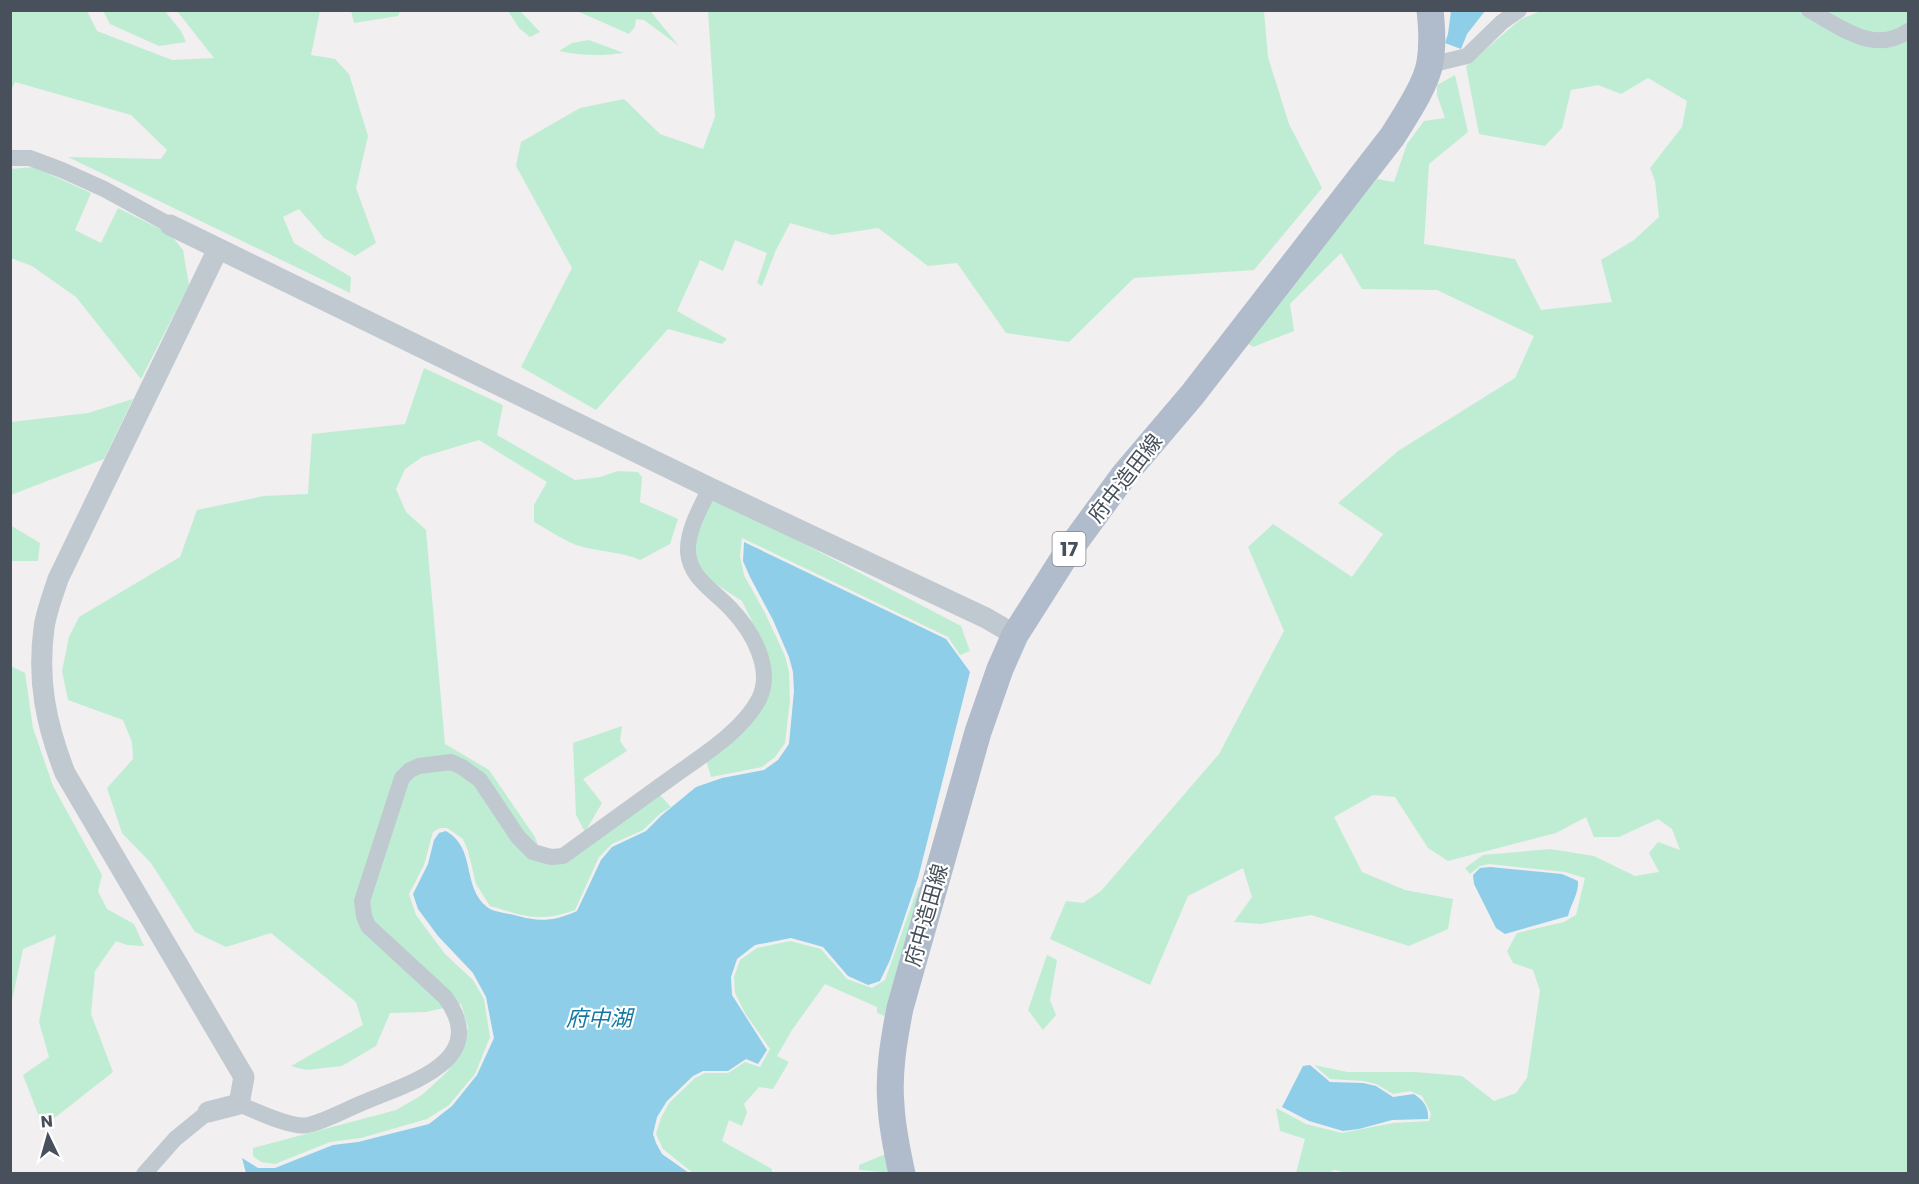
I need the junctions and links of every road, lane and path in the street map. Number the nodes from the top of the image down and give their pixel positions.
1 (1430, 10) edge
2 (1519, 10) edge
3 (1809, 10) edge
4 (1908, 31) edge
5 (1430, 65) junction
6 (10, 158) edge
7 (170, 225) joint
8 (218, 249) junction
9 (710, 488) junction
10 (1014, 635) junction
11 (238, 1104) junction
12 (208, 1112) joint
13 (144, 1173) edge
14 (902, 1173) edge

1 - 5 main road, 府中造田線 / 17
2 - 5 street
3 - 4 street
5 - 10 main road, 府中造田線 / 17
6 - 7 street
7 - 8 street
8 - 9 street
8 - 11 street
9 - 10 street
9 - 11 street
10 - 14 main road, 府中造田線 / 17
11 - 12 street
12 - 13 street

